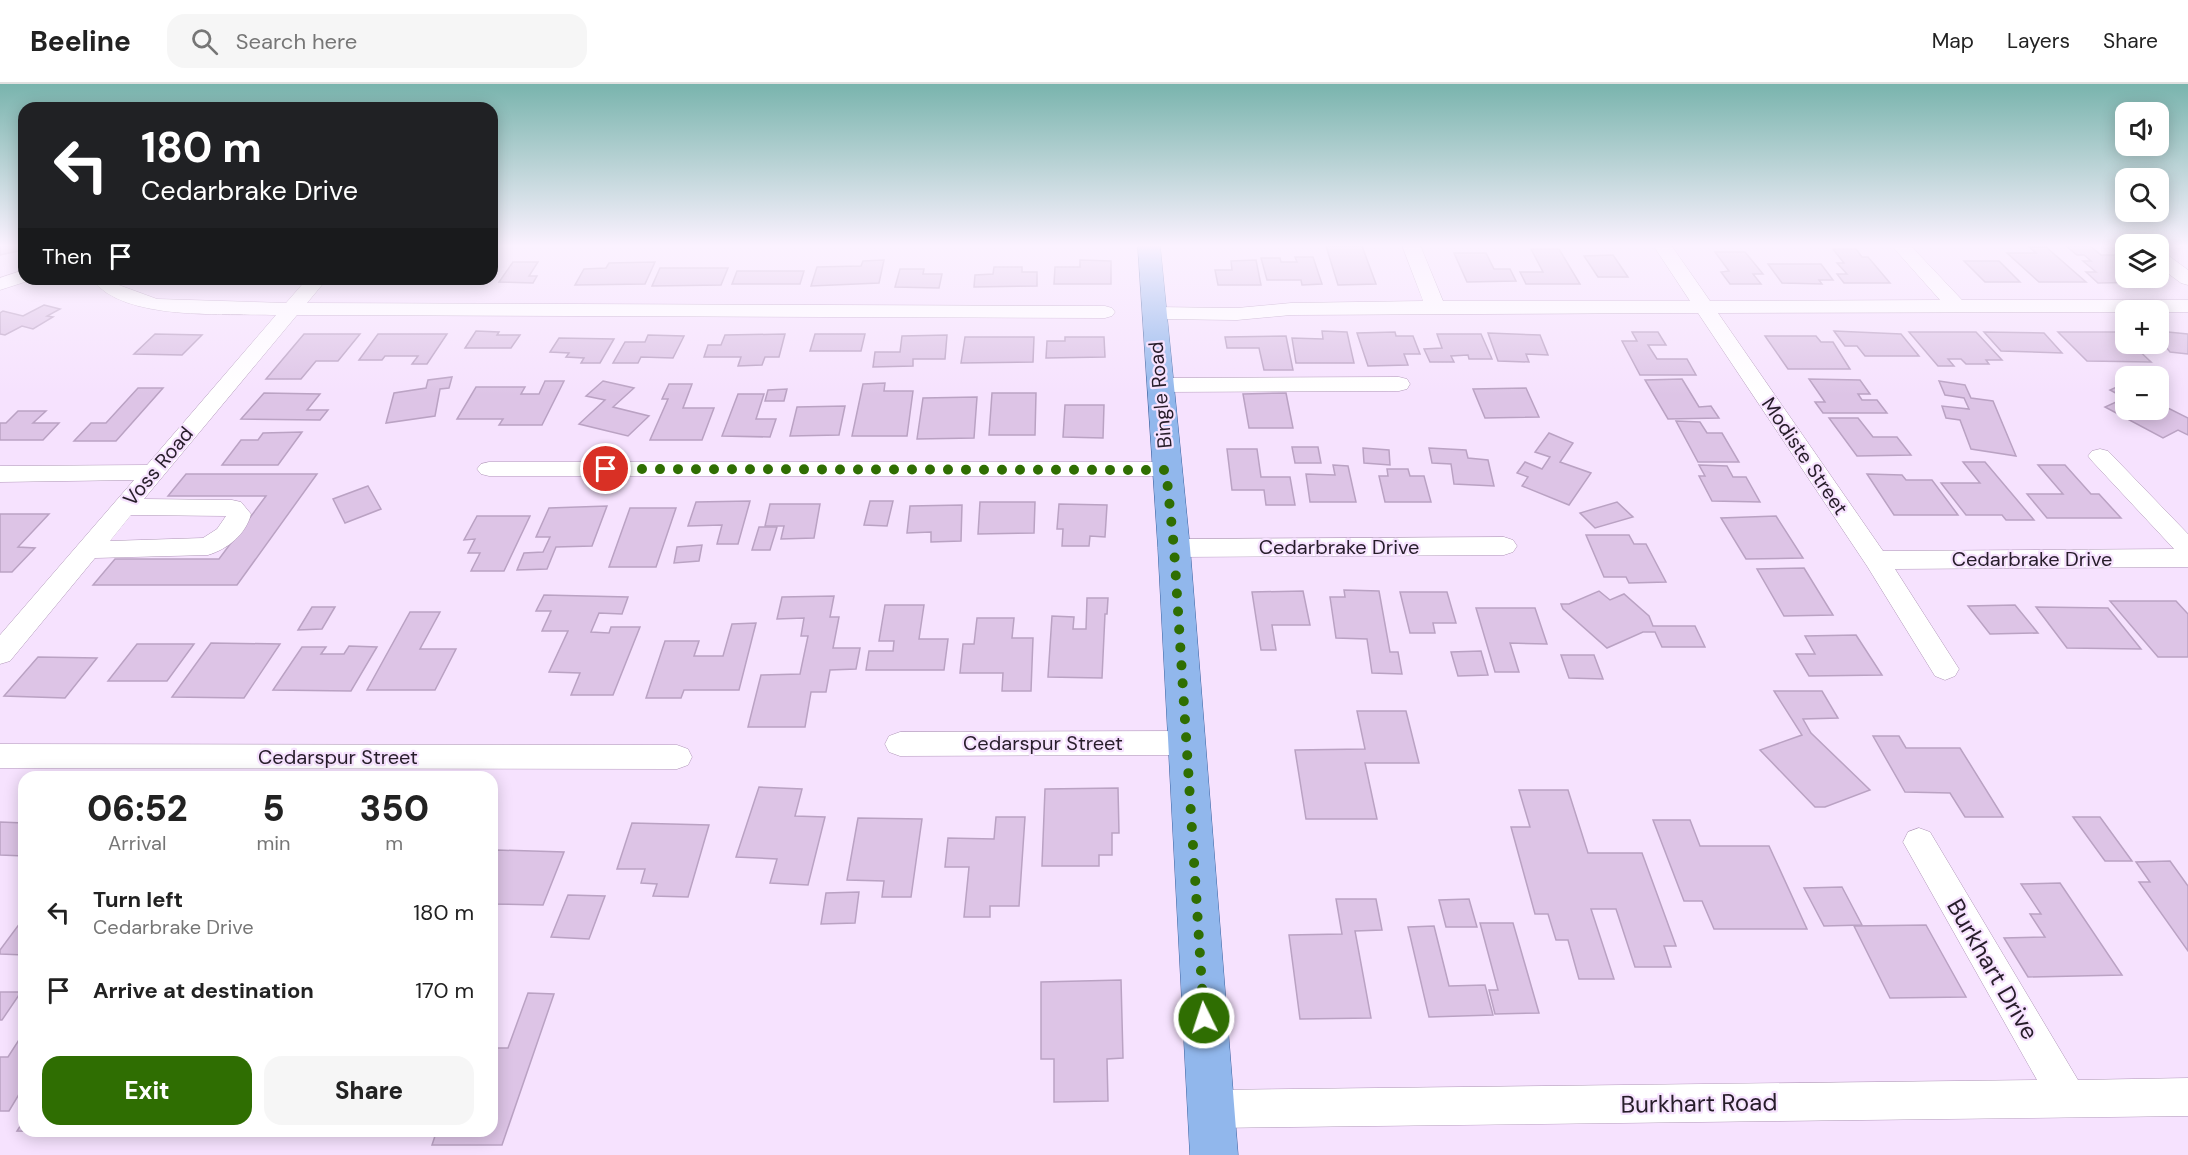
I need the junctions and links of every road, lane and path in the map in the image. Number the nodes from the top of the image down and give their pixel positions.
1 (127, 295) edge
2 (304, 295) edge
3 (1152, 295) edge
4 (1430, 295) edge
5 (1696, 295) edge
6 (1947, 295) edge
7 (2188, 306) edge
8 (1435, 307) junction
9 (1958, 307) junction
10 (292, 309) junction
11 (1706, 309) junction
12 (1106, 312) dead end
13 (1153, 313) junction
14 (1399, 384) dead end
15 (1159, 385) junction
16 (2100, 456) dead end
17 (489, 469) dead end
18 (1166, 470) junction
19 (154, 472) junction
20 (0, 474) edge
21 (123, 507) junction
22 (1504, 546) dead end
23 (1174, 548) junction
24 (2188, 549) edge
25 (87, 550) junction
26 (2188, 558) edge
27 (1876, 560) junction
28 (0, 654) edge
29 (1946, 669) dead end
30 (1186, 743) junction
31 (900, 744) dead end
32 (0, 756) edge
33 (677, 757) dead end
34 (1919, 842) dead end
35 (2067, 1097) junction
36 (2188, 1097) edge
37 (1210, 1109) junction
38 (1214, 1155) edge

1 - 10 street
2 - 10 street, Voss Road
3 - 13 main road, Bingle Road
4 - 8 street
5 - 11 street, Modiste Street
6 - 9 street
7 - 9 street
8 - 11 street
8 - 13 street
9 - 11 street
10 - 12 street
10 - 19 street, Voss Road
11 - 27 street, Modiste Street
13 - 15 main road, Bingle Road
14 - 15 street
15 - 18 main road, Bingle Road
16 - 24 street
17 - 18 street
18 - 23 main road, Bingle Road
19 - 20 street
19 - 21 street, Voss Road
21 - 25 street, Voss Road
21 - 25 street
22 - 23 street, Cedarbrake Drive
23 - 30 main road, Bingle Road
25 - 28 street, Voss Road
26 - 27 street, Cedarbrake Drive
27 - 29 street, Modiste Street
30 - 31 street, Cedarspur Street
30 - 37 main road, Bingle Road
32 - 33 street, Cedarspur Street
34 - 35 street, Burkhart Drive
35 - 36 street, Burkhart Road
35 - 37 street, Burkhart Road
37 - 38 main road, Bingle Road

